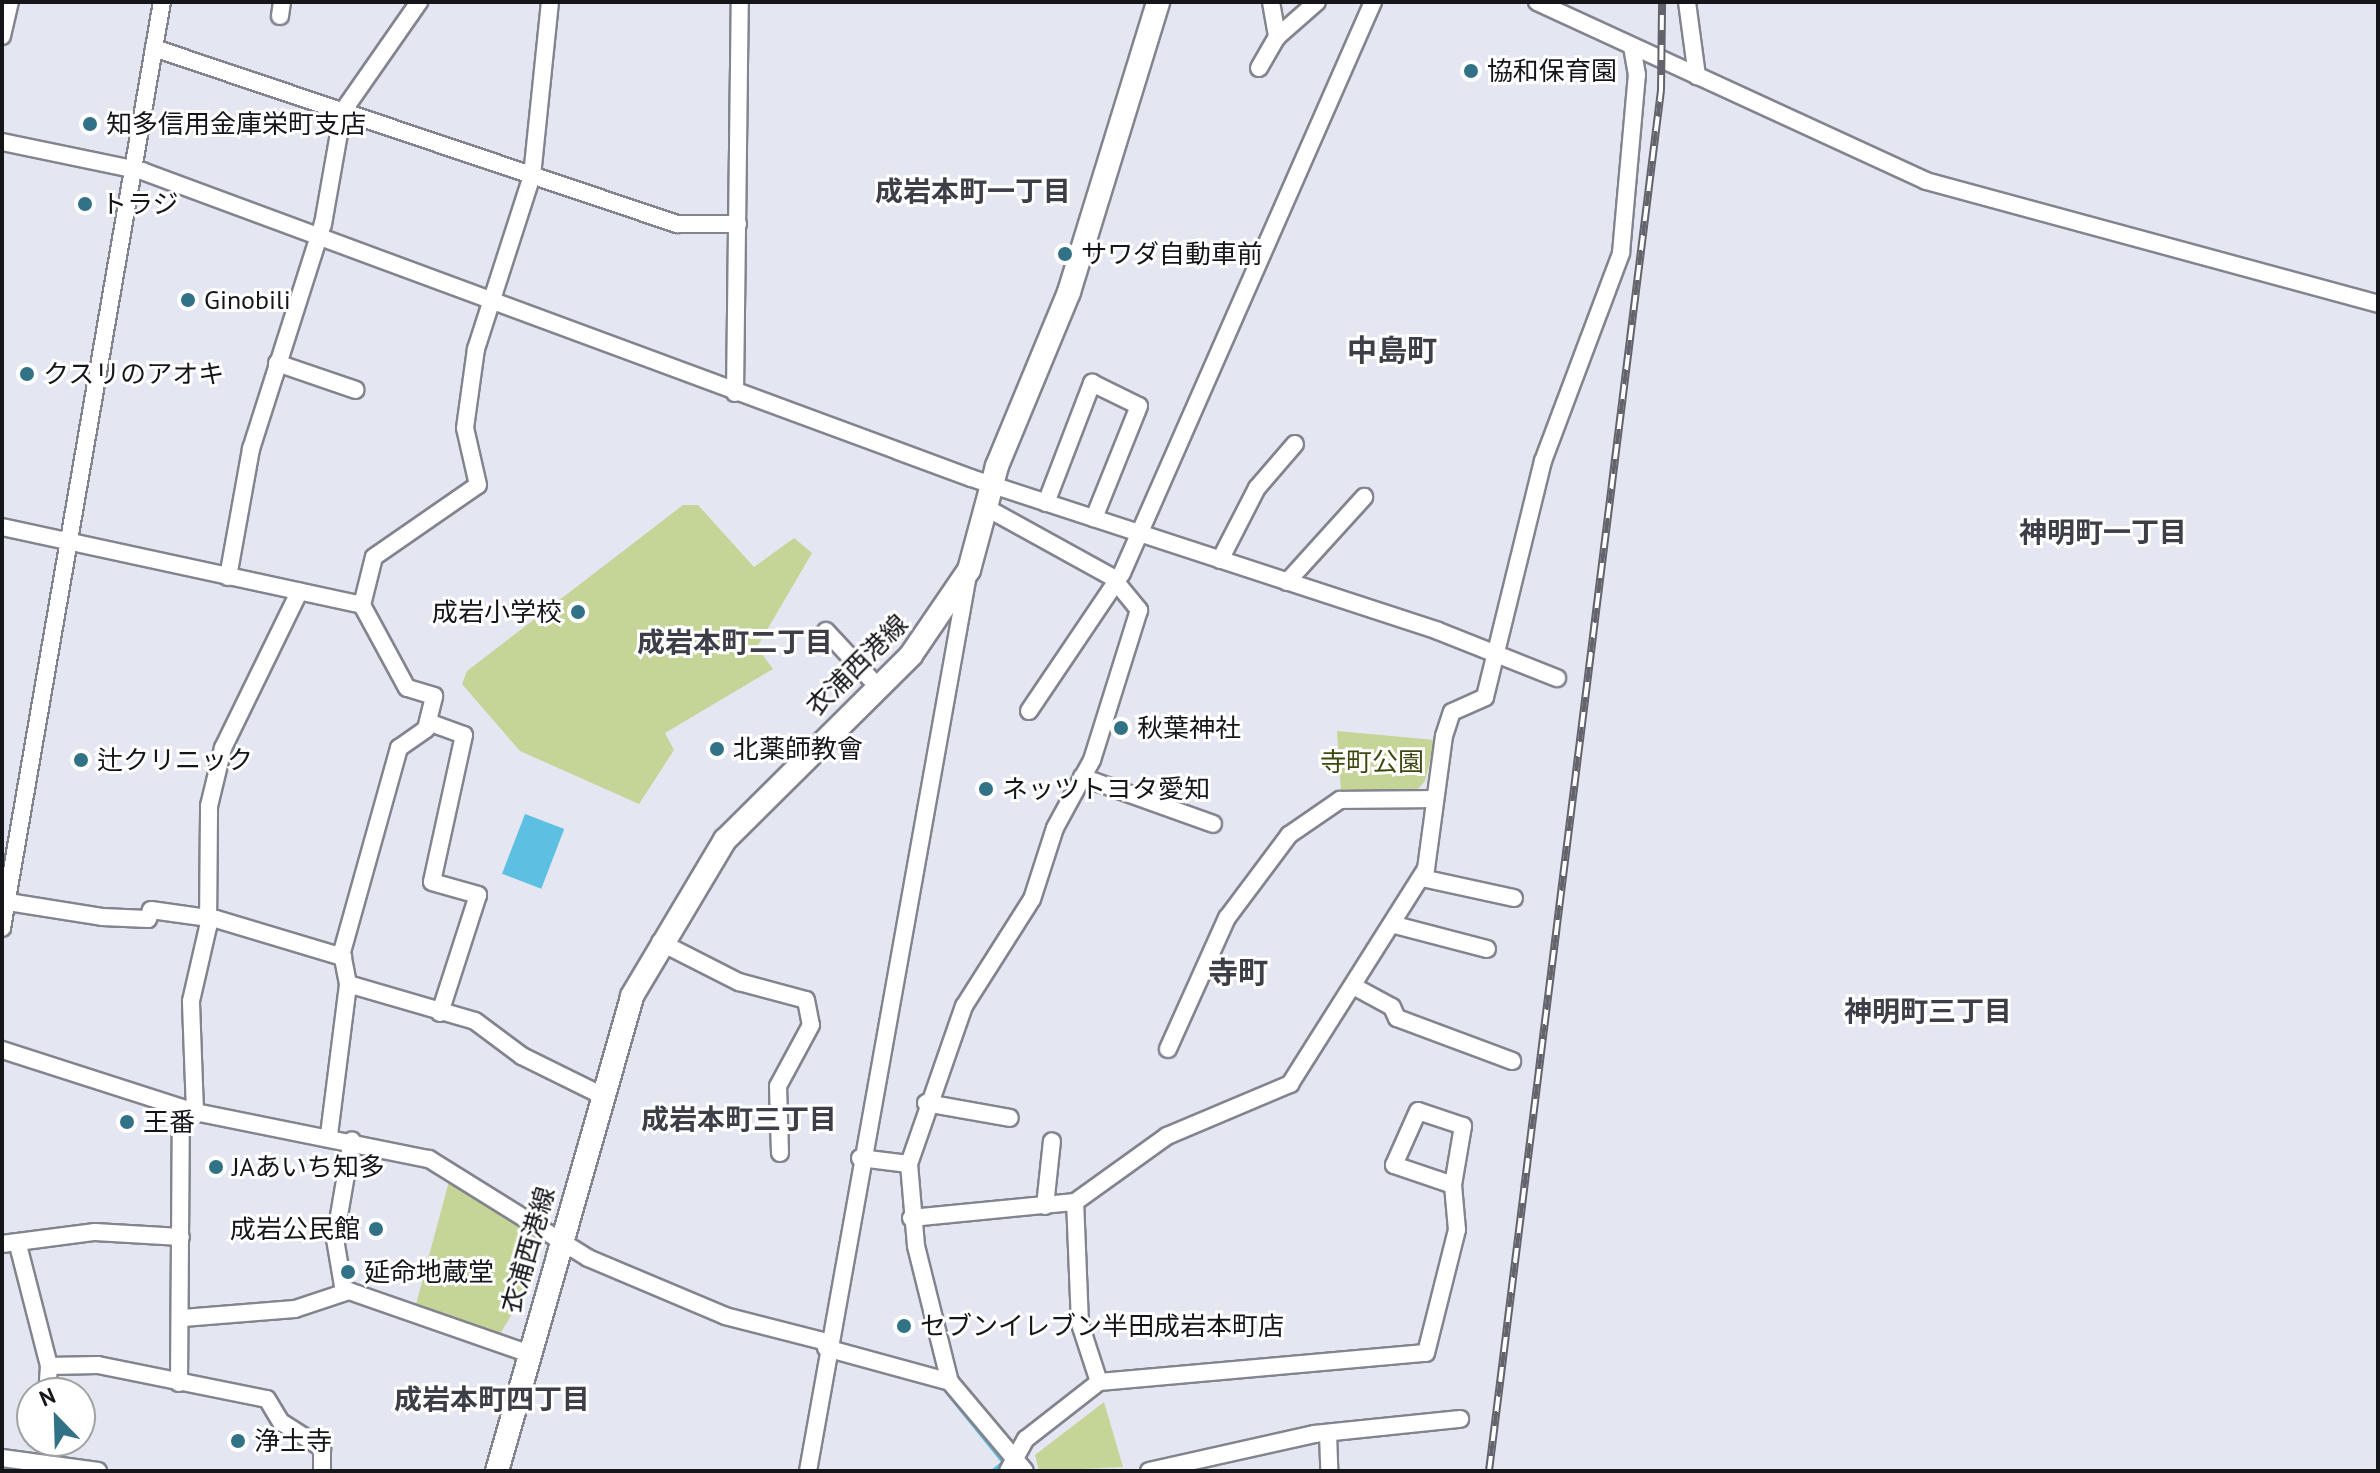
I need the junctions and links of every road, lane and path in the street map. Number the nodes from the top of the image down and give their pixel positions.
1 (10, 2) edge
2 (162, 2) edge
3 (419, 2) edge
4 (550, 2) edge
5 (740, 2) edge
6 (1158, 2) edge
7 (1271, 2) edge
8 (1317, 2) edge
9 (1373, 2) edge
10 (1537, 2) edge
11 (1687, 2) edge
12 (2, 36) edge
13 (1277, 37) junction
14 (154, 48) junction
15 (1632, 48) junction
16 (1259, 68) dead end
17 (1697, 76) junction
18 (343, 111) junction
19 (2, 142) edge
20 (131, 170) junction
21 (532, 176) junction
22 (738, 224) junction
23 (319, 236) junction
24 (488, 300) junction
25 (2378, 304) edge
26 (277, 363) junction
27 (356, 390) dead end
28 (735, 393) junction
29 (1295, 444) dead end
30 (991, 485) junction
31 (1364, 497) dead end
32 (1046, 503) junction
33 (985, 507) junction
34 (1094, 518) junction
35 (2, 527) edge
36 (1141, 534) junction
37 (68, 541) junction
38 (1220, 560) junction
39 (969, 570) junction
40 (228, 577) junction
41 (1116, 581) junction
42 (1287, 582) junction
43 (299, 592) junction
44 (362, 605) junction
45 (826, 631) dead end
46 (925, 639) junction
47 (953, 652) junction
48 (1499, 653) junction
49 (1557, 678) dead end
50 (878, 687) junction
51 (1029, 711) dead end
52 (428, 722) junction
53 (1082, 777) junction
54 (1432, 799) junction
55 (1213, 824) dead end
56 (1422, 878) junction
57 (1514, 898) dead end
58 (4, 901) edge
59 (208, 918) junction
60 (1395, 925) junction
61 (2, 928) edge
62 (660, 942) junction
63 (1487, 949) dead end
64 (343, 957) junction
65 (348, 984) junction
66 (1355, 987) junction
67 (440, 1013) junction
68 (1168, 1049) dead end
69 (2, 1050) edge
70 (1512, 1061) dead end
71 (601, 1095) junction
72 (926, 1103) junction
73 (188, 1110) junction
74 (1010, 1118) dead end
75 (329, 1135) junction
76 (352, 1140) junction
77 (1052, 1141) dead end
78 (780, 1153) dead end
79 (860, 1158) junction
80 (909, 1164) junction
81 (1453, 1185) junction
82 (1075, 1202) junction
83 (1045, 1206) junction
84 (911, 1218) junction
85 (181, 1237) junction
86 (560, 1238) junction
87 (10, 1245) edge
88 (344, 1292) junction
89 (183, 1318) junction
90 (826, 1345) junction
91 (527, 1353) junction
92 (49, 1366) junction
93 (48, 1377) edge
94 (950, 1382) junction
95 (1099, 1382) junction
96 (179, 1383) junction
97 (1460, 1419) dead end
98 (1328, 1433) junction
99 (2, 1458) edge
100 (39, 1459) joint
101 (1022, 1464) edge
102 (98, 1471) edge
103 (322, 1471) edge
104 (497, 1471) edge
105 (808, 1471) edge
106 (1008, 1471) edge
107 (1149, 1471) edge
108 (1329, 1471) edge

1 - 12 street
2 - 14 street
3 - 18 street
4 - 21 street
5 - 22 street
6 - 30 main road, 衣浦西港線
7 - 13 street
8 - 13 street
9 - 36 street
10 - 15 street
11 - 17 street
13 - 16 street
14 - 18 street
14 - 20 street
15 - 17 street
15 - 48 street
17 - 25 street
18 - 21 street
18 - 23 street
19 - 20 street
20 - 23 street
20 - 37 street
21 - 22 street
21 - 24 street
22 - 28 street
23 - 24 street
23 - 26 street
24 - 28 street
24 - 44 street
26 - 27 street
26 - 40 street
28 - 30 street
29 - 38 street
30 - 32 street
30 - 33 main road, 衣浦西港線
31 - 42 street
32 - 34 street
32 - 34 street
33 - 39 main road, 衣浦西港線
33 - 41 street
34 - 36 street
35 - 37 street
36 - 38 street
36 - 41 street
37 - 40 street
37 - 58 street
38 - 42 street
39 - 46 main road, 衣浦西港線
39 - 47 street
40 - 43 street
41 - 51 street
41 - 53 street
42 - 48 street
43 - 44 street
43 - 59 street
44 - 52 street
45 - 50 street
46 - 47 street
46 - 50 main road, 衣浦西港線
47 - 79 street
48 - 49 street
48 - 54 street
50 - 62 main road, 衣浦西港線
52 - 64 street
52 - 67 street
53 - 55 street
53 - 72 street
54 - 56 street
54 - 68 street
56 - 57 street
56 - 60 street
58 - 59 street
58 - 61 street
59 - 64 street
59 - 73 street
60 - 63 street
60 - 66 street
62 - 71 main road, 衣浦西港線
62 - 78 street
64 - 65 street
65 - 67 street
65 - 75 street
66 - 70 street
66 - 82 street
67 - 71 street
69 - 73 street
71 - 86 main road, 衣浦西港線
72 - 74 street
72 - 80 street
73 - 75 street
73 - 85 street
75 - 76 street
76 - 86 street
76 - 88 street
77 - 83 street
79 - 80 street
79 - 90 street
80 - 84 street
81 - 81 street
81 - 95 street
82 - 83 street
82 - 95 street
83 - 84 street
84 - 94 street
85 - 87 street
85 - 89 street
86 - 90 street
86 - 91 main road, 衣浦西港線
87 - 92 street
88 - 89 street
88 - 91 street
89 - 96 street
90 - 94 street
90 - 105 street
91 - 104 main road, 衣浦西港線
92 - 93 street
92 - 96 street
94 - 101 street
95 - 101 street
96 - 103 street
97 - 98 street
98 - 107 street
98 - 108 street
99 - 100 street
100 - 102 street
101 - 106 street

